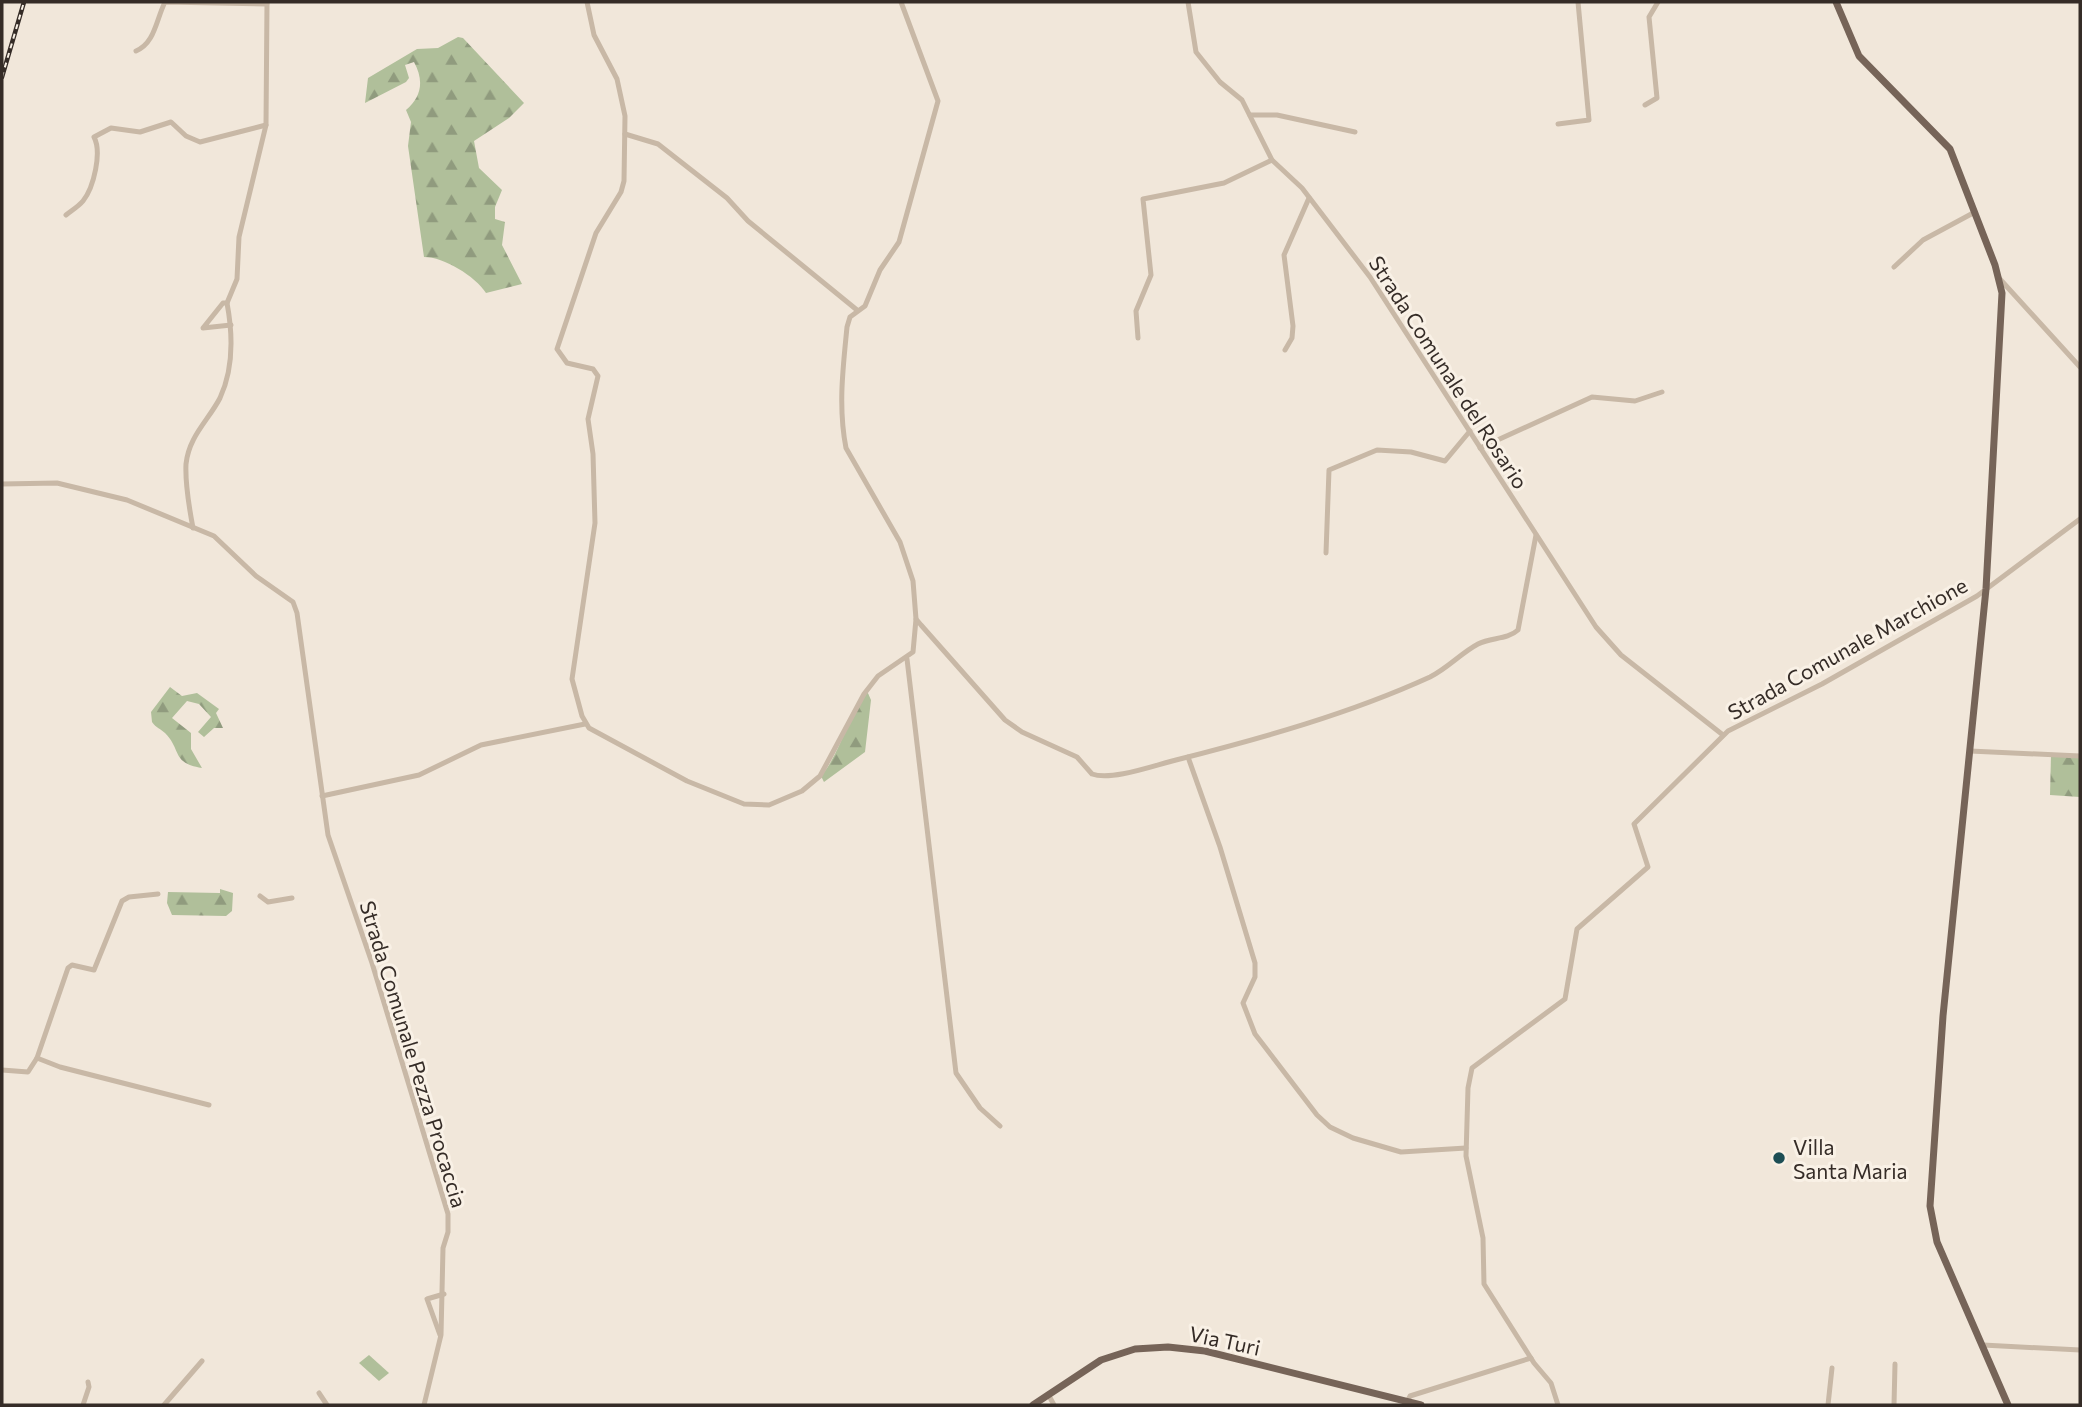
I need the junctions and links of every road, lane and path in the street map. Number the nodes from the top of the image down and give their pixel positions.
1 (587, 2) edge
2 (901, 2) edge
3 (1188, 2) edge
4 (1578, 2) edge
5 (1658, 2) edge
6 (1836, 2) edge
7 (267, 3) edge
8 (136, 51) dead end
9 (1645, 105) dead end
10 (1250, 115) junction
11 (1558, 124) dead end
12 (266, 125) junction
13 (1355, 132) dead end
14 (625, 134) junction
15 (1272, 160) junction
16 (1309, 198) junction
17 (1975, 212) junction
18 (66, 215) dead end
19 (1894, 267) dead end
20 (1999, 278) junction
21 (227, 303) junction
22 (857, 310) junction
23 (231, 325) junction
24 (1138, 338) dead end
25 (1285, 350) dead end
26 (2080, 367) edge
27 (1662, 392) dead end
28 (1470, 431) junction
29 (1480, 448) junction
30 (2, 484) edge
31 (2080, 519) edge
32 (193, 528) junction
33 (1536, 535) junction
34 (1326, 553) dead end
35 (1986, 589) junction
36 (916, 619) junction
37 (907, 659) junction
38 (585, 724) junction
39 (1723, 735) junction
40 (1970, 751) junction
41 (2080, 755) edge
42 (1188, 757) junction
43 (322, 796) junction
44 (158, 894) dead end
45 (260, 896) dead end
46 (292, 898) dead end
47 (95, 942) dead end
48 (103, 946) junction
49 (37, 1058) junction
50 (2, 1070) edge
51 (209, 1105) dead end
52 (1000, 1126) dead end
53 (1465, 1148) junction
54 (444, 1294) junction
55 (440, 1335) junction
56 (1983, 1345) junction
57 (2080, 1350) edge
58 (1531, 1358) junction
59 (202, 1361) dead end
60 (1895, 1364) dead end
61 (1832, 1368) dead end
62 (88, 1382) dead end
63 (319, 1393) dead end
64 (1048, 1394) junction
65 (1407, 1402) junction
66 (83, 1405) edge
67 (164, 1405) edge
68 (327, 1405) edge
69 (424, 1405) edge
70 (1032, 1405) edge
71 (1054, 1405) edge
72 (1421, 1405) edge
73 (1558, 1405) edge
74 (1828, 1405) edge
75 (1894, 1405) edge
76 (2008, 1405) edge

1 - 14 street
2 - 22 street
3 - 10 street, Strada Comunale del Rosario
4 - 11 street
5 - 9 street
6 - 17 main road
7 - 8 street
7 - 12 street
10 - 13 street
10 - 15 street, Strada Comunale del Rosario
12 - 18 street
12 - 21 street
14 - 22 street
14 - 38 street
15 - 16 street, Strada Comunale del Rosario
15 - 24 street
16 - 25 street
16 - 28 street, Strada Comunale del Rosario
17 - 19 street
17 - 20 main road
20 - 26 street
20 - 35 main road
21 - 23 street
21 - 23 street
22 - 36 street
23 - 32 street
27 - 29 street
28 - 29 street, Strada Comunale del Rosario
28 - 34 street
29 - 33 street, Strada Comunale del Rosario
30 - 32 street, Strada Comunale Pezza Procaccia
31 - 35 street, Strada Comunale Marchione
32 - 43 street, Strada Comunale Pezza Procaccia
33 - 39 street, Strada Comunale del Rosario
33 - 42 street
35 - 39 street, Strada Comunale Marchione
35 - 40 main road
36 - 37 street
36 - 42 street
37 - 38 street
37 - 52 street
38 - 43 street
39 - 53 street, Strada Comunale Marchione
40 - 41 street
40 - 56 main road
42 - 53 street
43 - 54 street, Strada Comunale Pezza Procaccia
44 - 48 street
45 - 46 street
47 - 48 street
48 - 49 street
49 - 50 street
49 - 51 street
53 - 58 street
54 - 55 street, Strada Comunale Pezza Procaccia
54 - 55 street
55 - 69 street, Strada Comunale Pezza Procaccia
56 - 57 street
56 - 76 main road
58 - 65 street
58 - 73 street
59 - 67 street
60 - 75 street
61 - 74 street
62 - 66 street
63 - 68 street
64 - 65 main road, Via Turi
64 - 70 main road, Via Turi
64 - 71 street
65 - 72 main road, Via Turi

